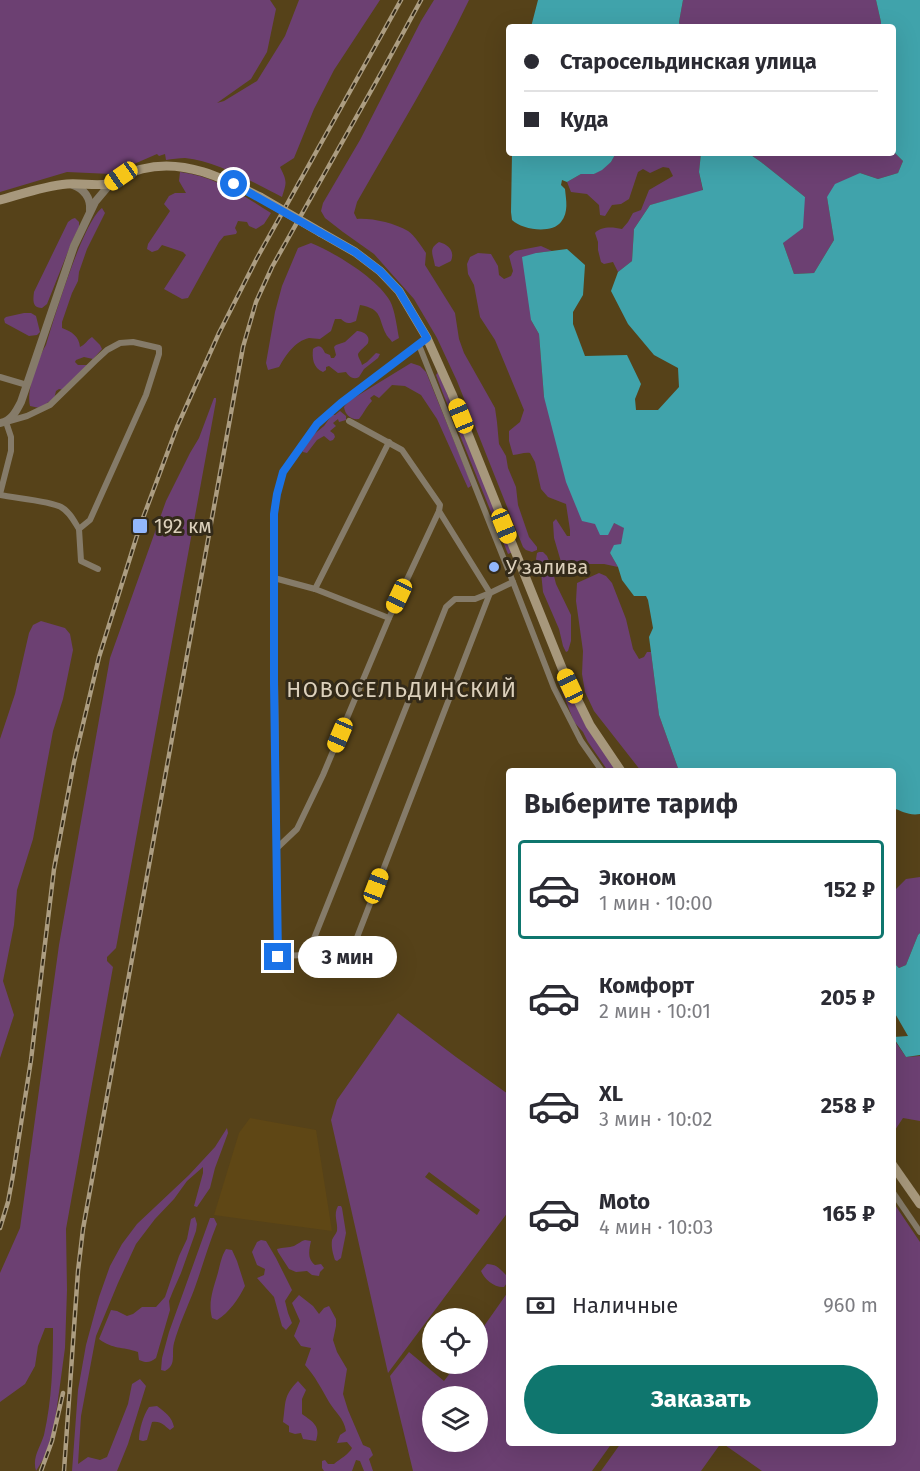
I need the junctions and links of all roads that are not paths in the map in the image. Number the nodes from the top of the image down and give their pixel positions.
1 (111, 183) junction
2 (69, 184) junction
3 (0, 200) edge
4 (88, 214) junction
5 (427, 338) junction
6 (418, 345) junction
7 (0, 377) edge
8 (27, 385) junction
9 (349, 421) dead end
10 (3, 423) edge
11 (389, 442) junction
12 (0, 495) edge
13 (439, 511) junction
14 (79, 529) junction
15 (98, 569) dead end
16 (274, 578) junction
17 (513, 582) junction
18 (315, 589) junction
19 (489, 593) junction
20 (389, 618) junction
21 (562, 668) junction
22 (548, 674) junction
23 (600, 768) edge
24 (619, 768) edge
25 (277, 848) junction
26 (307, 956) junction
27 (896, 1170) edge
28 (896, 1197) edge
29 (920, 1204) edge
30 (920, 1232) edge

1 - 2 main road
1 - 4 street
1 - 5 main road, bridge
2 - 3 main road
2 - 4 street
4 - 8 street
5 - 6 street
5 - 21 main road
6 - 16 street
6 - 17 street
7 - 8 street
8 - 10 street
9 - 11 street
10 - 12 street
10 - 14 street
11 - 13 street
11 - 18 street
12 - 14 street
13 - 19 street
13 - 20 street
14 - 15 street
16 - 18 street
16 - 25 street
17 - 19 street
17 - 22 street
18 - 20 street
19 - 26 street
19 - 26 street
20 - 25 street
21 - 22 street
21 - 24 main road
22 - 23 street
25 - 26 street
27 - 29 main road
28 - 30 street

